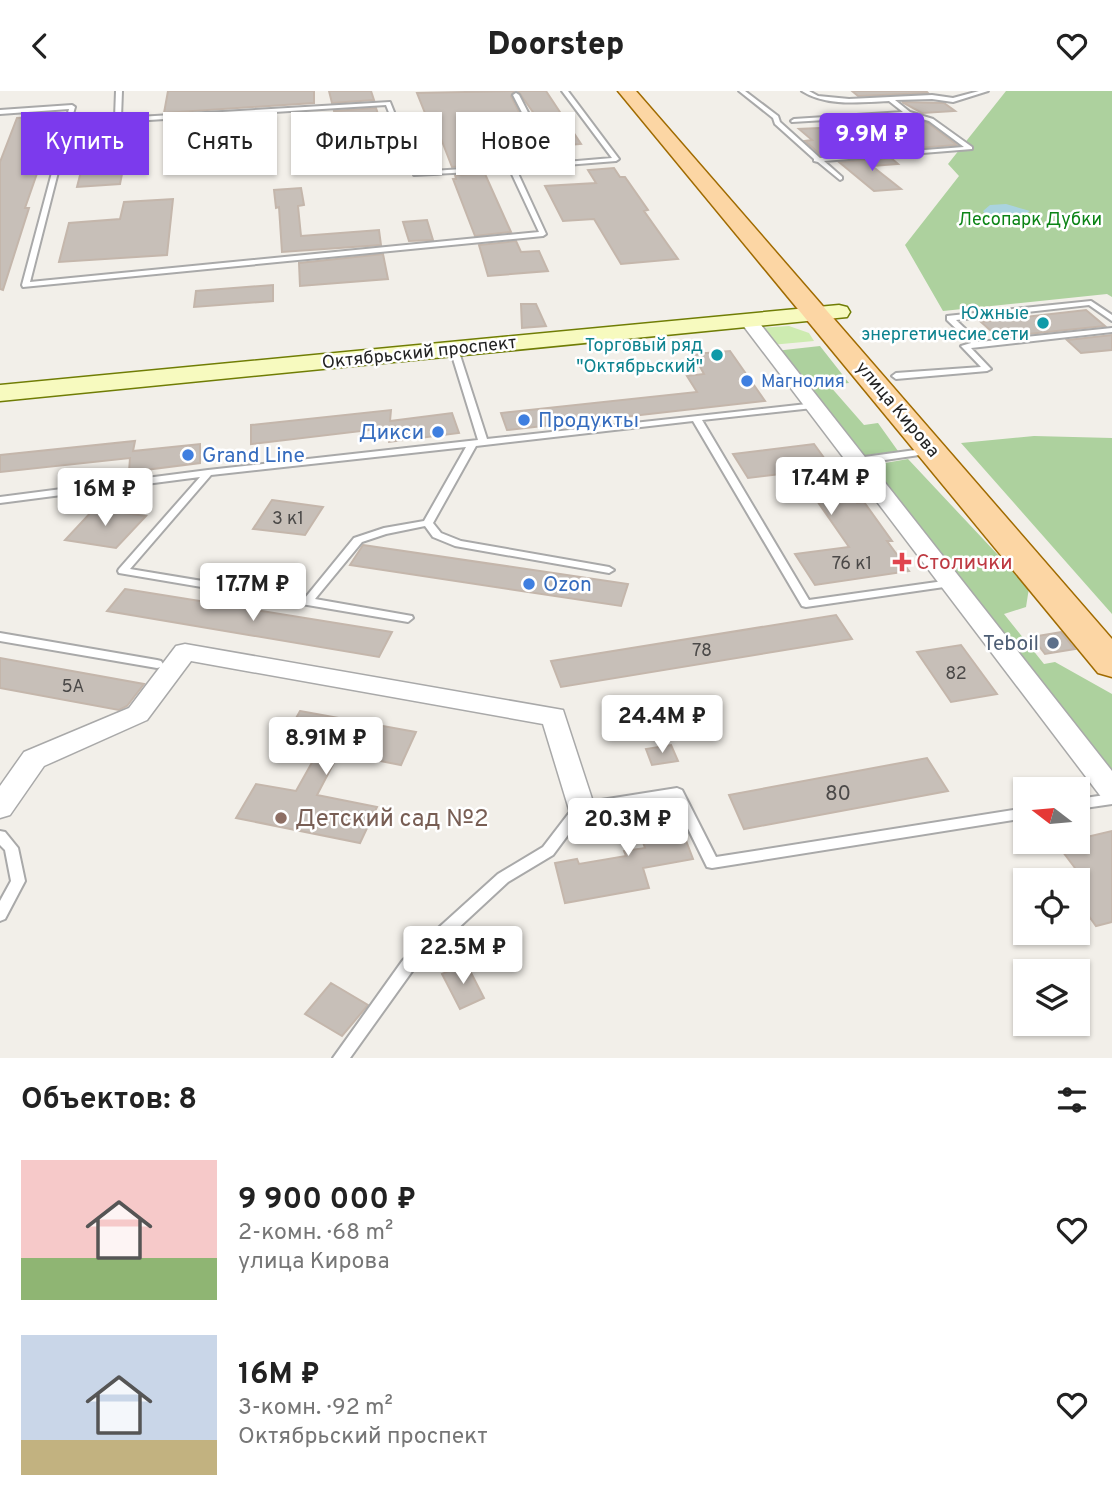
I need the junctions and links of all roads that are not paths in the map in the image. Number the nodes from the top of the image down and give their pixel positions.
1 (119, 91) edge
2 (565, 91) edge
3 (627, 91) edge
4 (643, 91) edge
5 (742, 91) edge
6 (805, 91) edge
7 (985, 91) edge
8 (516, 95) dead end
9 (891, 100) junction
10 (0, 112) edge
11 (71, 112) edge
12 (118, 112) edge
13 (525, 112) edge
14 (908, 113) junction
15 (149, 118) edge
16 (794, 121) dead end
17 (816, 160) junction
18 (575, 163) edge
19 (456, 171) edge
20 (55, 175) edge
21 (515, 175) edge
22 (840, 178) dead end
23 (828, 313) junction
24 (1112, 319) edge
25 (748, 320) junction
26 (1112, 330) edge
27 (978, 345) junction
28 (454, 349) junction
29 (896, 376) junction
30 (0, 393) edge
31 (813, 405) junction
32 (696, 418) junction
33 (484, 443) junction
34 (472, 444) junction
35 (933, 451) junction
36 (857, 461) junction
37 (208, 473) junction
38 (0, 500) edge
39 (428, 523) junction
40 (609, 569) dead end
41 (951, 583) junction
42 (1046, 585) junction
43 (309, 601) junction
44 (408, 618) dead end
45 (1061, 624) dead end
46 (0, 637) edge
47 (1105, 651) edge
48 (165, 666) junction
49 (1112, 671) edge
50 (1112, 791) edge
51 (1112, 799) edge
52 (1090, 802) edge
53 (0, 807) edge
54 (581, 808) junction
55 (1013, 815) edge
56 (0, 836) edge
57 (0, 915) edge
58 (341, 1058) edge

1 - 12 lane
2 - 18 lane
3 - 23 main road, улица Кирова
4 - 23 main road, улица Кирова
5 - 17 lane
6 - 9 lane
7 - 9 lane
8 - 13 lane
9 - 14 lane
10 - 11 lane
14 - 16 lane
14 - 17 lane
15 - 19 lane
17 - 22 lane
20 - 21 lane
23 - 25 main road, Октябрьский проспект
23 - 29 main road, улица Кирова
23 - 35 main road, улица Кирова
24 - 27 lane
25 - 28 main road, Октябрьский проспект
25 - 31 street
26 - 27 lane
27 - 29 lane
28 - 30 main road, Октябрьский проспект
28 - 33 lane
29 - 47 main road, улица Кирова
31 - 32 lane
31 - 36 street
32 - 33 lane
32 - 41 lane
33 - 34 lane
34 - 37 lane
34 - 39 lane
35 - 36 lane
35 - 42 main road, улица Кирова
36 - 41 street
37 - 38 lane
37 - 43 lane
39 - 40 lane
39 - 43 lane
41 - 50 street
42 - 45 lane
42 - 47 main road, улица Кирова
43 - 44 lane
46 - 48 lane
47 - 49 lane
48 - 53 street
48 - 54 street
51 - 52 lane
54 - 55 lane
54 - 58 lane
56 - 57 lane

